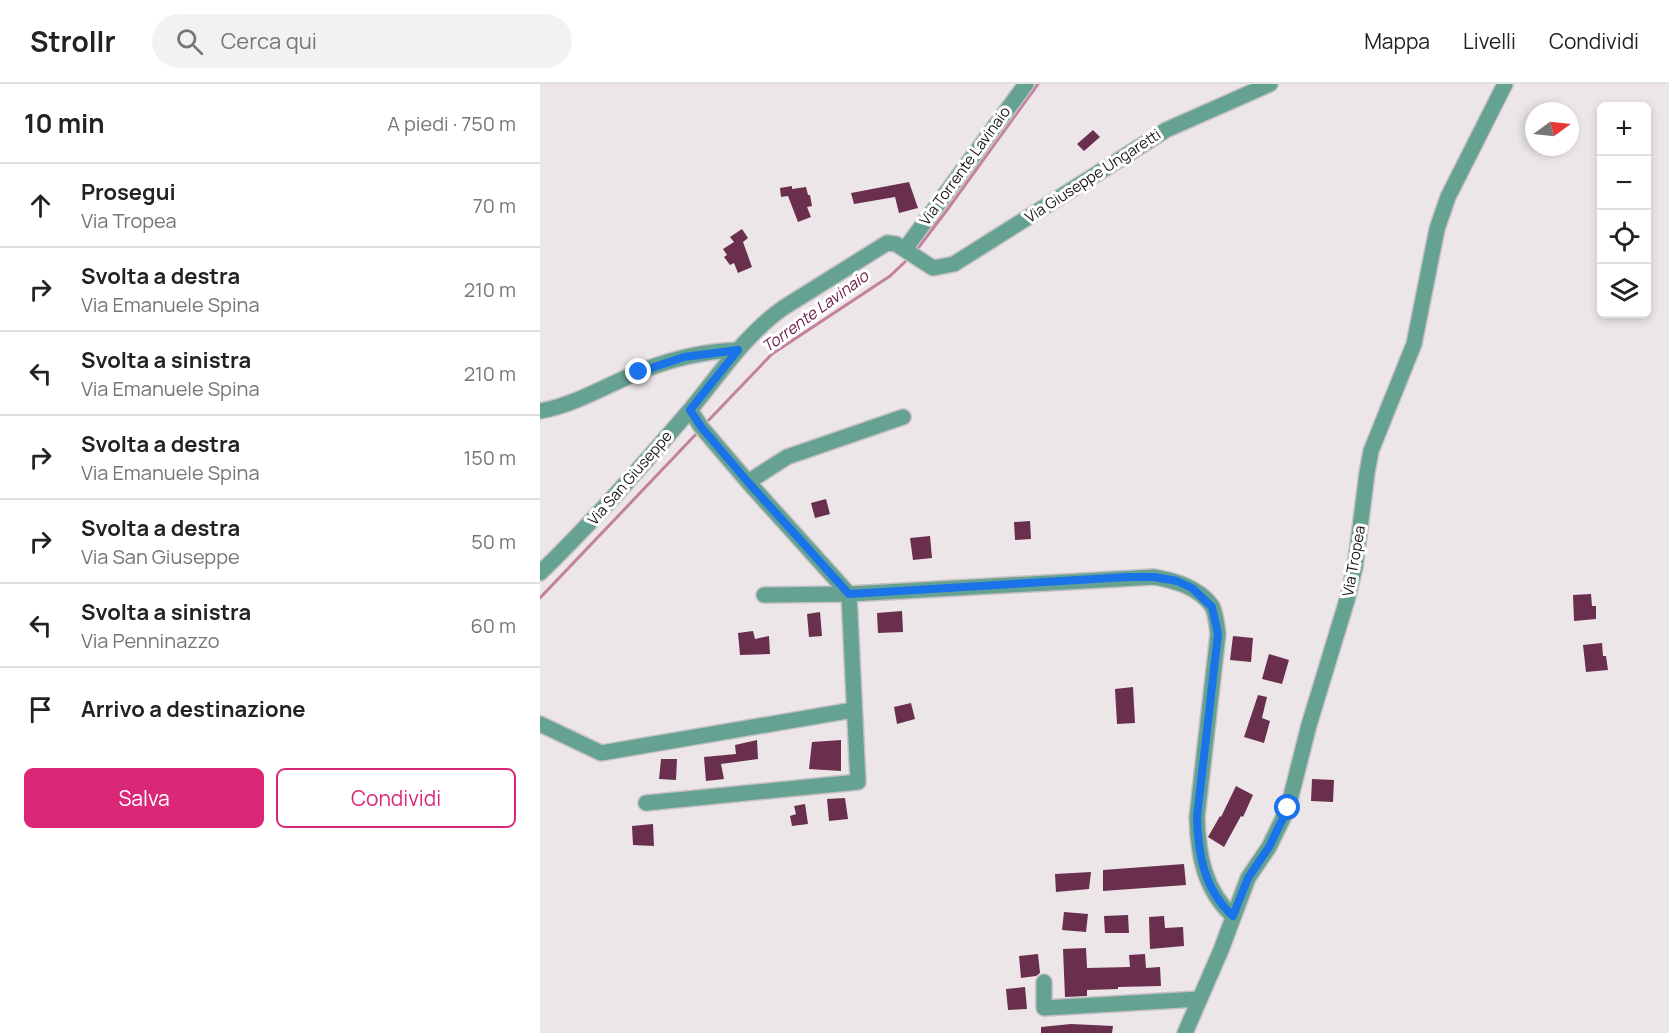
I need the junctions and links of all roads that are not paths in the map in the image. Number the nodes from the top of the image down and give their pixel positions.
1 (1026, 84) edge
2 (1270, 84) edge
3 (1505, 84) edge
4 (906, 250) junction
5 (738, 350) junction
6 (690, 410) junction
7 (540, 411) edge
8 (903, 417) dead end
9 (748, 482) junction
10 (540, 573) edge
11 (849, 594) junction
12 (764, 595) dead end
13 (854, 710) junction
14 (540, 724) edge
15 (646, 803) dead end
16 (1233, 916) junction
17 (1044, 982) dead end
18 (1199, 999) junction
19 (1185, 1033) edge

1 - 4 street, Via Torrente Lavinaio
2 - 4 street, Via Giuseppe Ungaretti
3 - 16 street, Via Tropea
4 - 5 street, Via San Giuseppe
5 - 6 street, Via San Giuseppe
5 - 7 street
6 - 9 street
6 - 10 street, Via San Giuseppe
8 - 9 street
9 - 11 street
11 - 12 street
11 - 13 street
11 - 16 street
13 - 14 street
13 - 15 street
16 - 18 street, Via Tropea
17 - 18 street
18 - 19 street, Via Tropea

